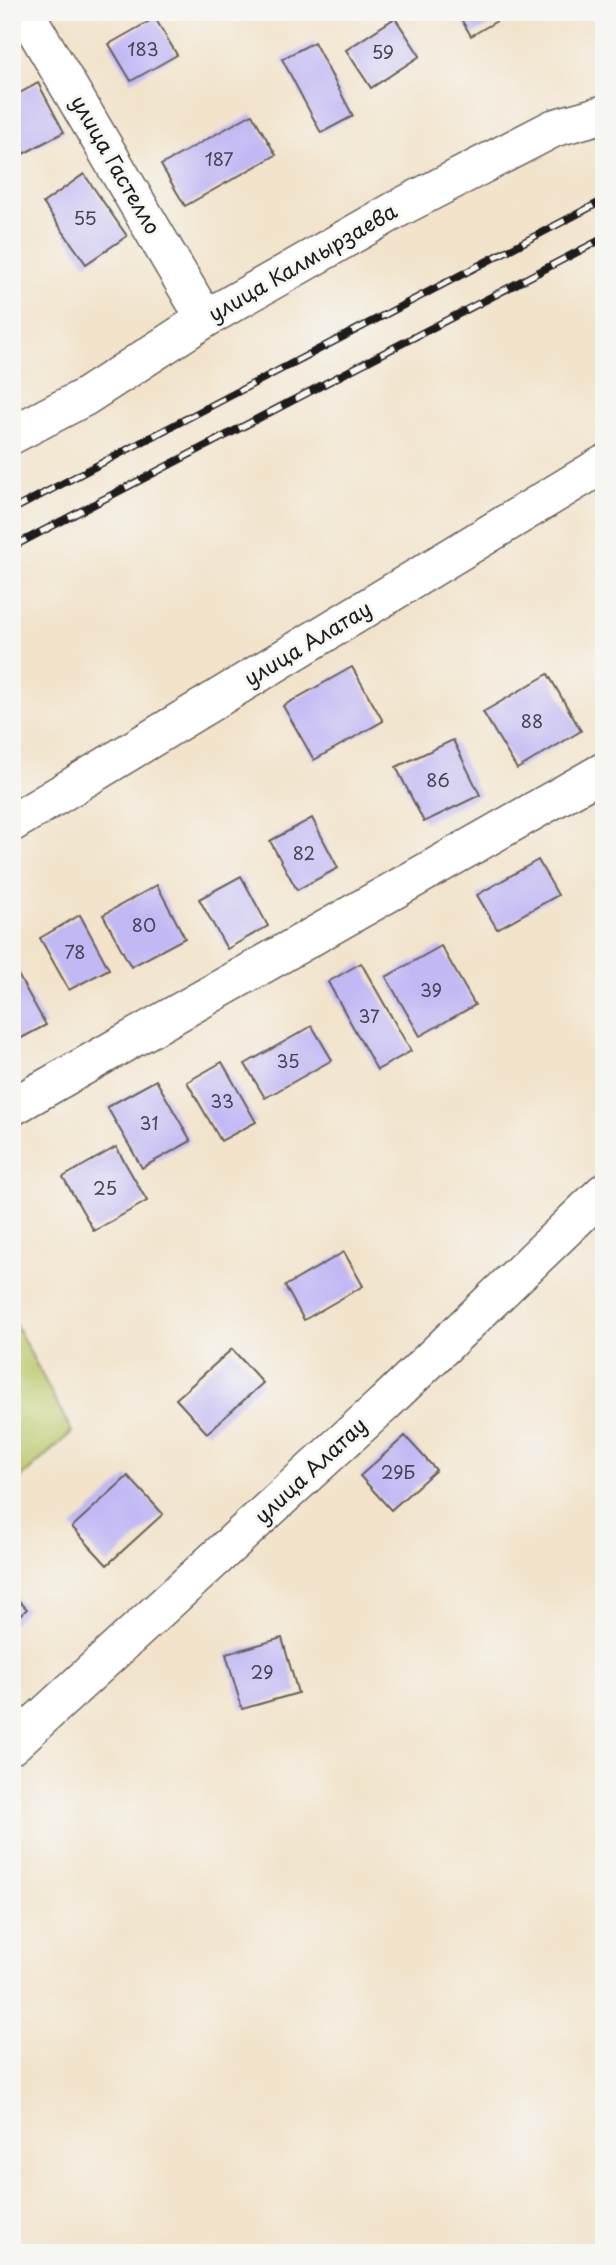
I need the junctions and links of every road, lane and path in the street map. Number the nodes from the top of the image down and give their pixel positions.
1 (25, 12) edge
2 (604, 114) edge
3 (205, 319) junction
4 (12, 435) edge
5 (604, 464) edge
6 (604, 771) edge
7 (12, 823) edge
8 (12, 1107) edge
9 (604, 1192) edge
10 (12, 1745) edge

1 - 3 street, улица Гастелло
2 - 3 street, улица Калмырзаева
3 - 4 street, улица Калмырзаева
5 - 7 street, улица Алатау
6 - 8 street
9 - 10 street, улица Алатау

